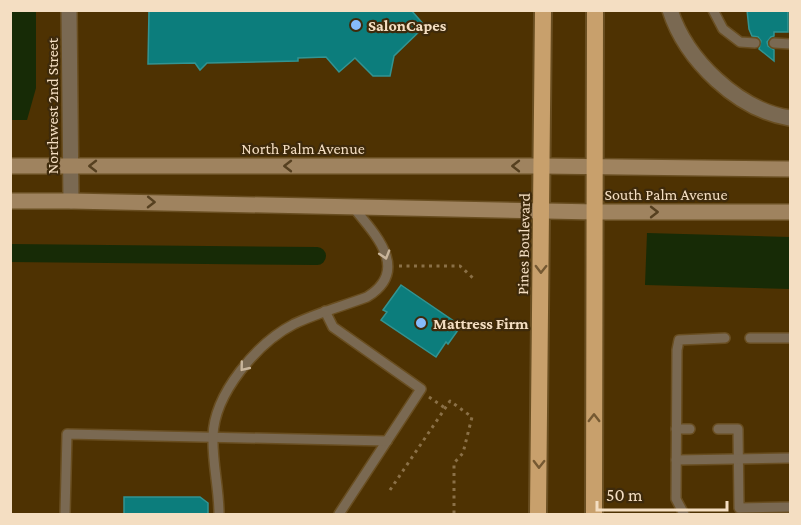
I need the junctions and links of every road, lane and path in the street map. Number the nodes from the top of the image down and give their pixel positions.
1 (69, 10) edge
2 (543, 10) edge
3 (595, 10) edge
4 (670, 10) edge
5 (713, 10) edge
6 (755, 43) dead end
7 (774, 43) dead end
8 (790, 44) edge
9 (790, 118) edge
10 (10, 166) edge
11 (70, 166) junction
12 (542, 166) junction
13 (596, 167) junction
14 (790, 170) edge
15 (10, 201) edge
16 (71, 201) junction
17 (353, 207) junction
18 (541, 211) junction
19 (596, 212) junction
20 (790, 212) edge
21 (388, 266) junction
22 (473, 278) dead end
23 (325, 311) junction
24 (725, 338) dead end
25 (750, 338) dead end
26 (790, 338) edge
27 (420, 391) junction
28 (445, 408) junction
29 (676, 429) junction
30 (690, 429) dead end
31 (718, 429) dead end
32 (213, 436) junction
33 (387, 441) junction
34 (790, 458) edge
35 (676, 460) junction
36 (740, 460) junction
37 (390, 490) dead end
38 (790, 507) edge
39 (65, 514) edge
40 (219, 514) edge
41 (339, 514) edge
42 (454, 514) edge
43 (538, 514) edge
44 (594, 514) edge
45 (684, 514) edge

1 - 11 street, Northwest 2nd Street
2 - 12 highway, Pines Boulevard
3 - 13 highway
4 - 9 street
5 - 6 lane
7 - 8 lane
10 - 11 main road, North Palm Avenue
12 -> 11 main road, North Palm Avenue
11 - 16 street, Northwest 2nd Street
12 - 13 main road, North Palm Avenue
12 - 18 highway, Pines Boulevard
13 - 14 main road, South Palm Avenue
13 - 19 highway
15 - 16 main road
16 -> 17 main road
17 - 18 main road
17 -> 21 lane
18 - 19 main road, South Palm Avenue
18 -> 43 highway, Pines Boulevard
19 -> 20 main road, South Palm Avenue
44 -> 19 highway
21 - 22 path
21 - 23 lane
23 - 27 lane
23 -> 32 lane
24 - 29 lane
25 - 26 lane
27 - 28 path
27 - 33 lane
28 - 37 path
28 - 42 path
29 - 30 lane
29 - 35 lane
31 - 36 lane
32 - 33 lane
32 - 39 lane
32 - 40 lane
33 - 41 lane
34 - 36 lane
35 - 36 lane
35 - 45 lane
36 - 38 lane

